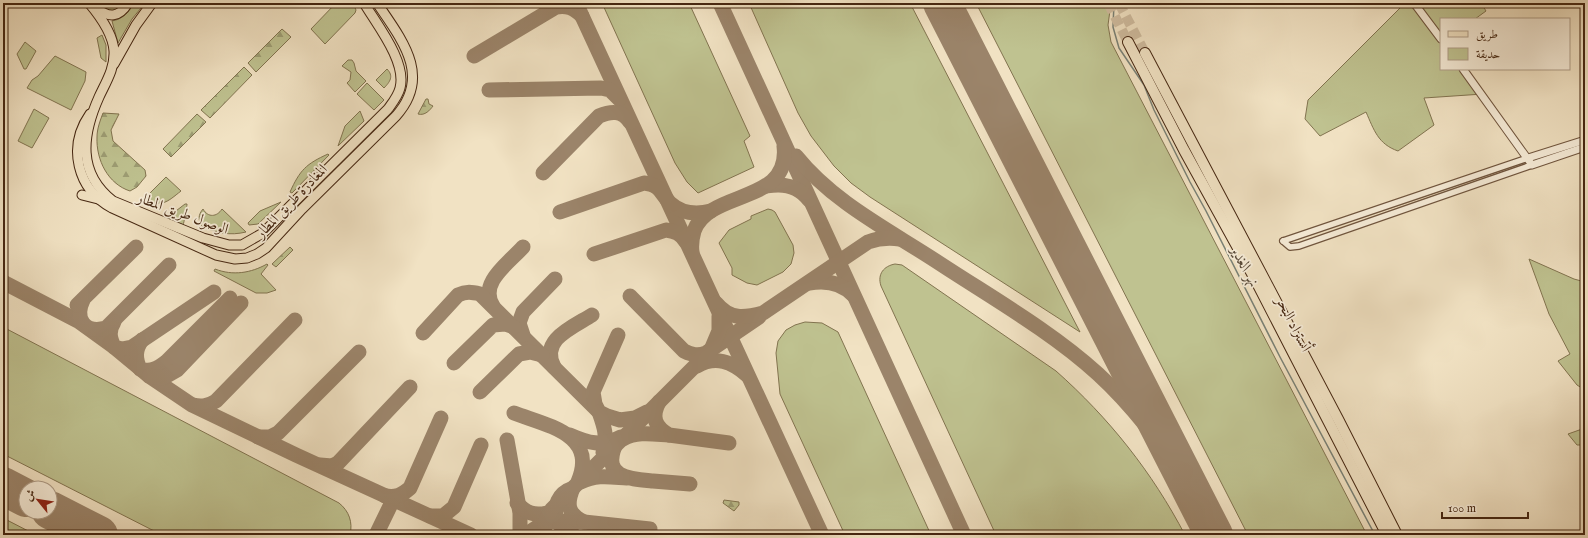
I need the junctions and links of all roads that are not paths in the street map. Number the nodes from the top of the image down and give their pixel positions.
1 (90, 3) edge
2 (128, 3) edge
3 (152, 3) edge
4 (364, 3) edge
5 (377, 3) edge
6 (1414, 3) edge
7 (1440, 39) edge
8 (1128, 42) tunnel mouth
9 (1145, 53) tunnel mouth
10 (112, 69) junction
11 (1464, 70) edge
12 (94, 110) junction
13 (1585, 140) edge
14 (1585, 147) edge
15 (1528, 158) junction
16 (1532, 165) junction
17 (1430, 192) junction
18 (82, 195) dead end
19 (98, 199) junction
20 (1432, 200) junction
21 (1343, 222) junction
22 (1332, 226) junction
23 (1345, 230) junction
24 (1334, 234) junction
25 (1387, 535) edge
26 (1397, 535) edge

1 - 2 main road
1 - 10 main road
3 - 10 main road
4 - 12 main road, الوصول طريق المطار
5 - 19 main road, المغادرة طريق المطار
6 - 7 street
8 - 25 highway, أتستراد البحر
9 - 26 highway, أتستراد البحر
10 - 12 main road
11 - 15 street
12 - 19 main road, المغادرة طريق المطار
13 - 15 street
14 - 16 street
15 - 16 street
15 - 17 street
16 - 20 street
17 - 20 street
17 - 21 street
18 - 19 main road
20 - 23 street
21 - 22 street
21 - 23 street
22 - 24 street
22 - 24 street
23 - 24 street

